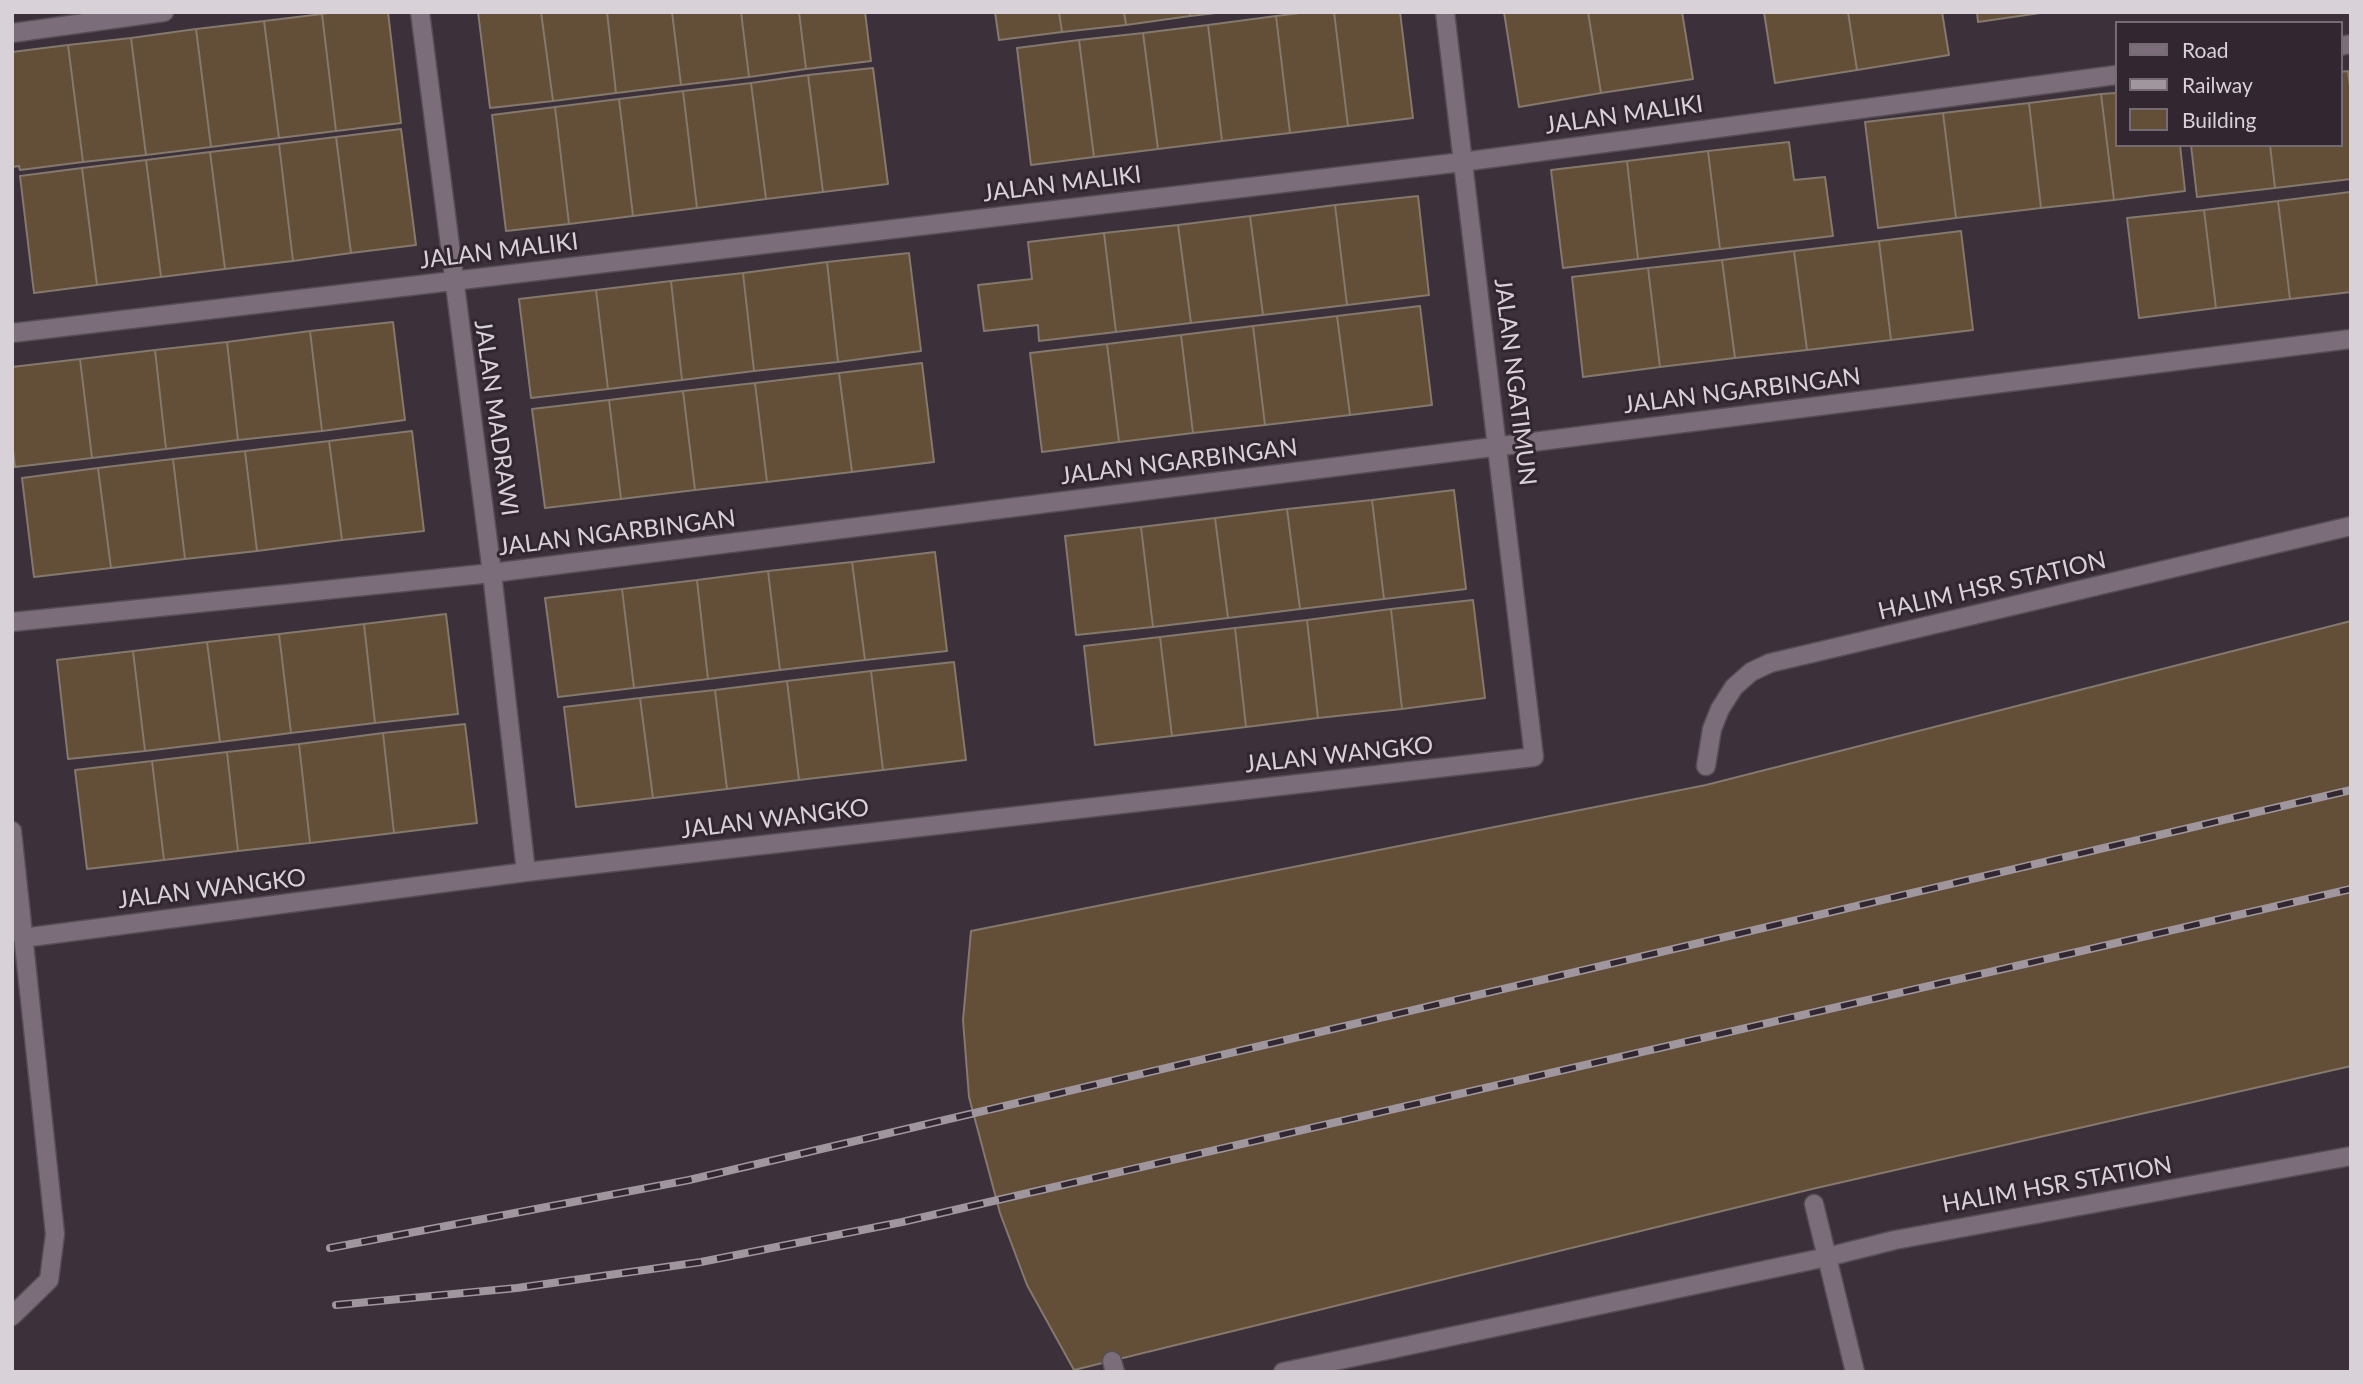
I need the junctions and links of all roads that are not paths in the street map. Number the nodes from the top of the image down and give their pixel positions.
1 (163, 12) edge
2 (420, 12) edge
3 (1445, 12) edge
4 (12, 33) edge
5 (2114, 75) edge
6 (1462, 162) junction
7 (453, 281) junction
8 (12, 332) edge
9 (2351, 339) edge
10 (1498, 446) junction
11 (2351, 526) edge
12 (492, 573) junction
13 (12, 622) edge
14 (1534, 757) joint
15 (1706, 766) dead end
16 (12, 831) edge
17 (526, 872) junction
18 (23, 938) junction
19 (2351, 1156) edge
20 (1814, 1204) dead end
21 (1827, 1257) junction
22 (12, 1316) edge
23 (1283, 1372) edge
24 (1855, 1372) edge

1 - 4 street
2 - 7 street, JALAN MADRAWI
3 - 6 street, JALAN NGATIMUN
5 - 6 street, JALAN MALIKI
6 - 7 street, JALAN MALIKI
6 - 10 street, JALAN NGATIMUN
7 - 8 street, JALAN MALIKI
7 - 12 street, JALAN MADRAWI
9 - 10 street, JALAN NGARBINGAN
10 - 12 street, JALAN NGARBINGAN
10 - 14 street, JALAN NGATIMUN
11 - 15 street, HALIM HSR STATION
12 - 13 street, JALAN NGARBINGAN
12 - 17 street, JALAN MADRAWI
14 - 17 street, JALAN WANGKO
16 - 18 street
17 - 18 street, JALAN WANGKO
18 - 22 street
19 - 21 street, HALIM HSR STATION
20 - 21 street
21 - 23 street, HALIM HSR STATION
21 - 24 street

